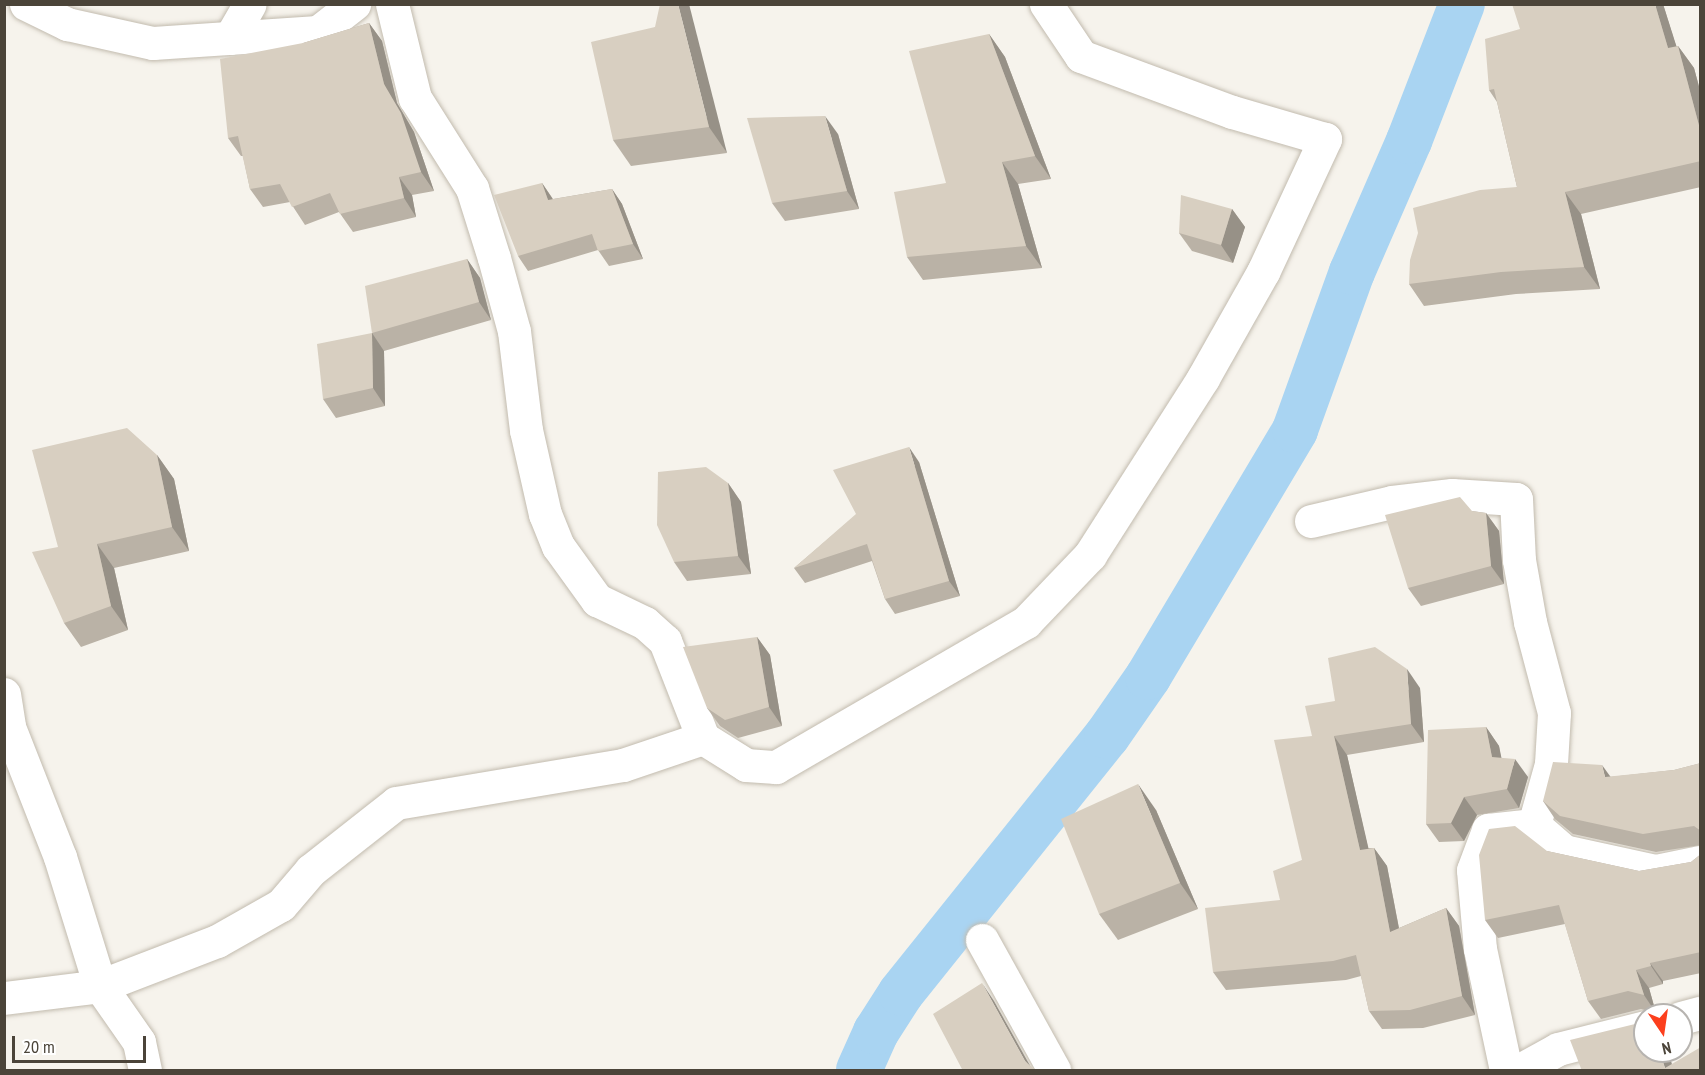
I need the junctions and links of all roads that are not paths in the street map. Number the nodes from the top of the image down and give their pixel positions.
1 (26, 4) edge
2 (250, 4) edge
3 (354, 4) edge
4 (392, 4) edge
5 (1046, 4) edge
6 (230, 38) junction
7 (1311, 521) dead end
8 (4, 694) edge
9 (703, 738) junction
10 (1534, 825) junction
11 (1701, 862) edge
12 (982, 940) dead end
13 (100, 986) junction
14 (4, 998) edge
15 (1633, 1030) edge
16 (145, 1071) edge
17 (1054, 1071) edge
18 (1506, 1071) edge
19 (1520, 1071) edge

1 - 6 street
2 - 6 street
3 - 6 street
4 - 9 street
5 - 9 street
7 - 10 street
8 - 13 street
9 - 13 street
10 - 11 street
10 - 18 street
12 - 17 street
13 - 14 street
13 - 16 street
15 - 19 street

